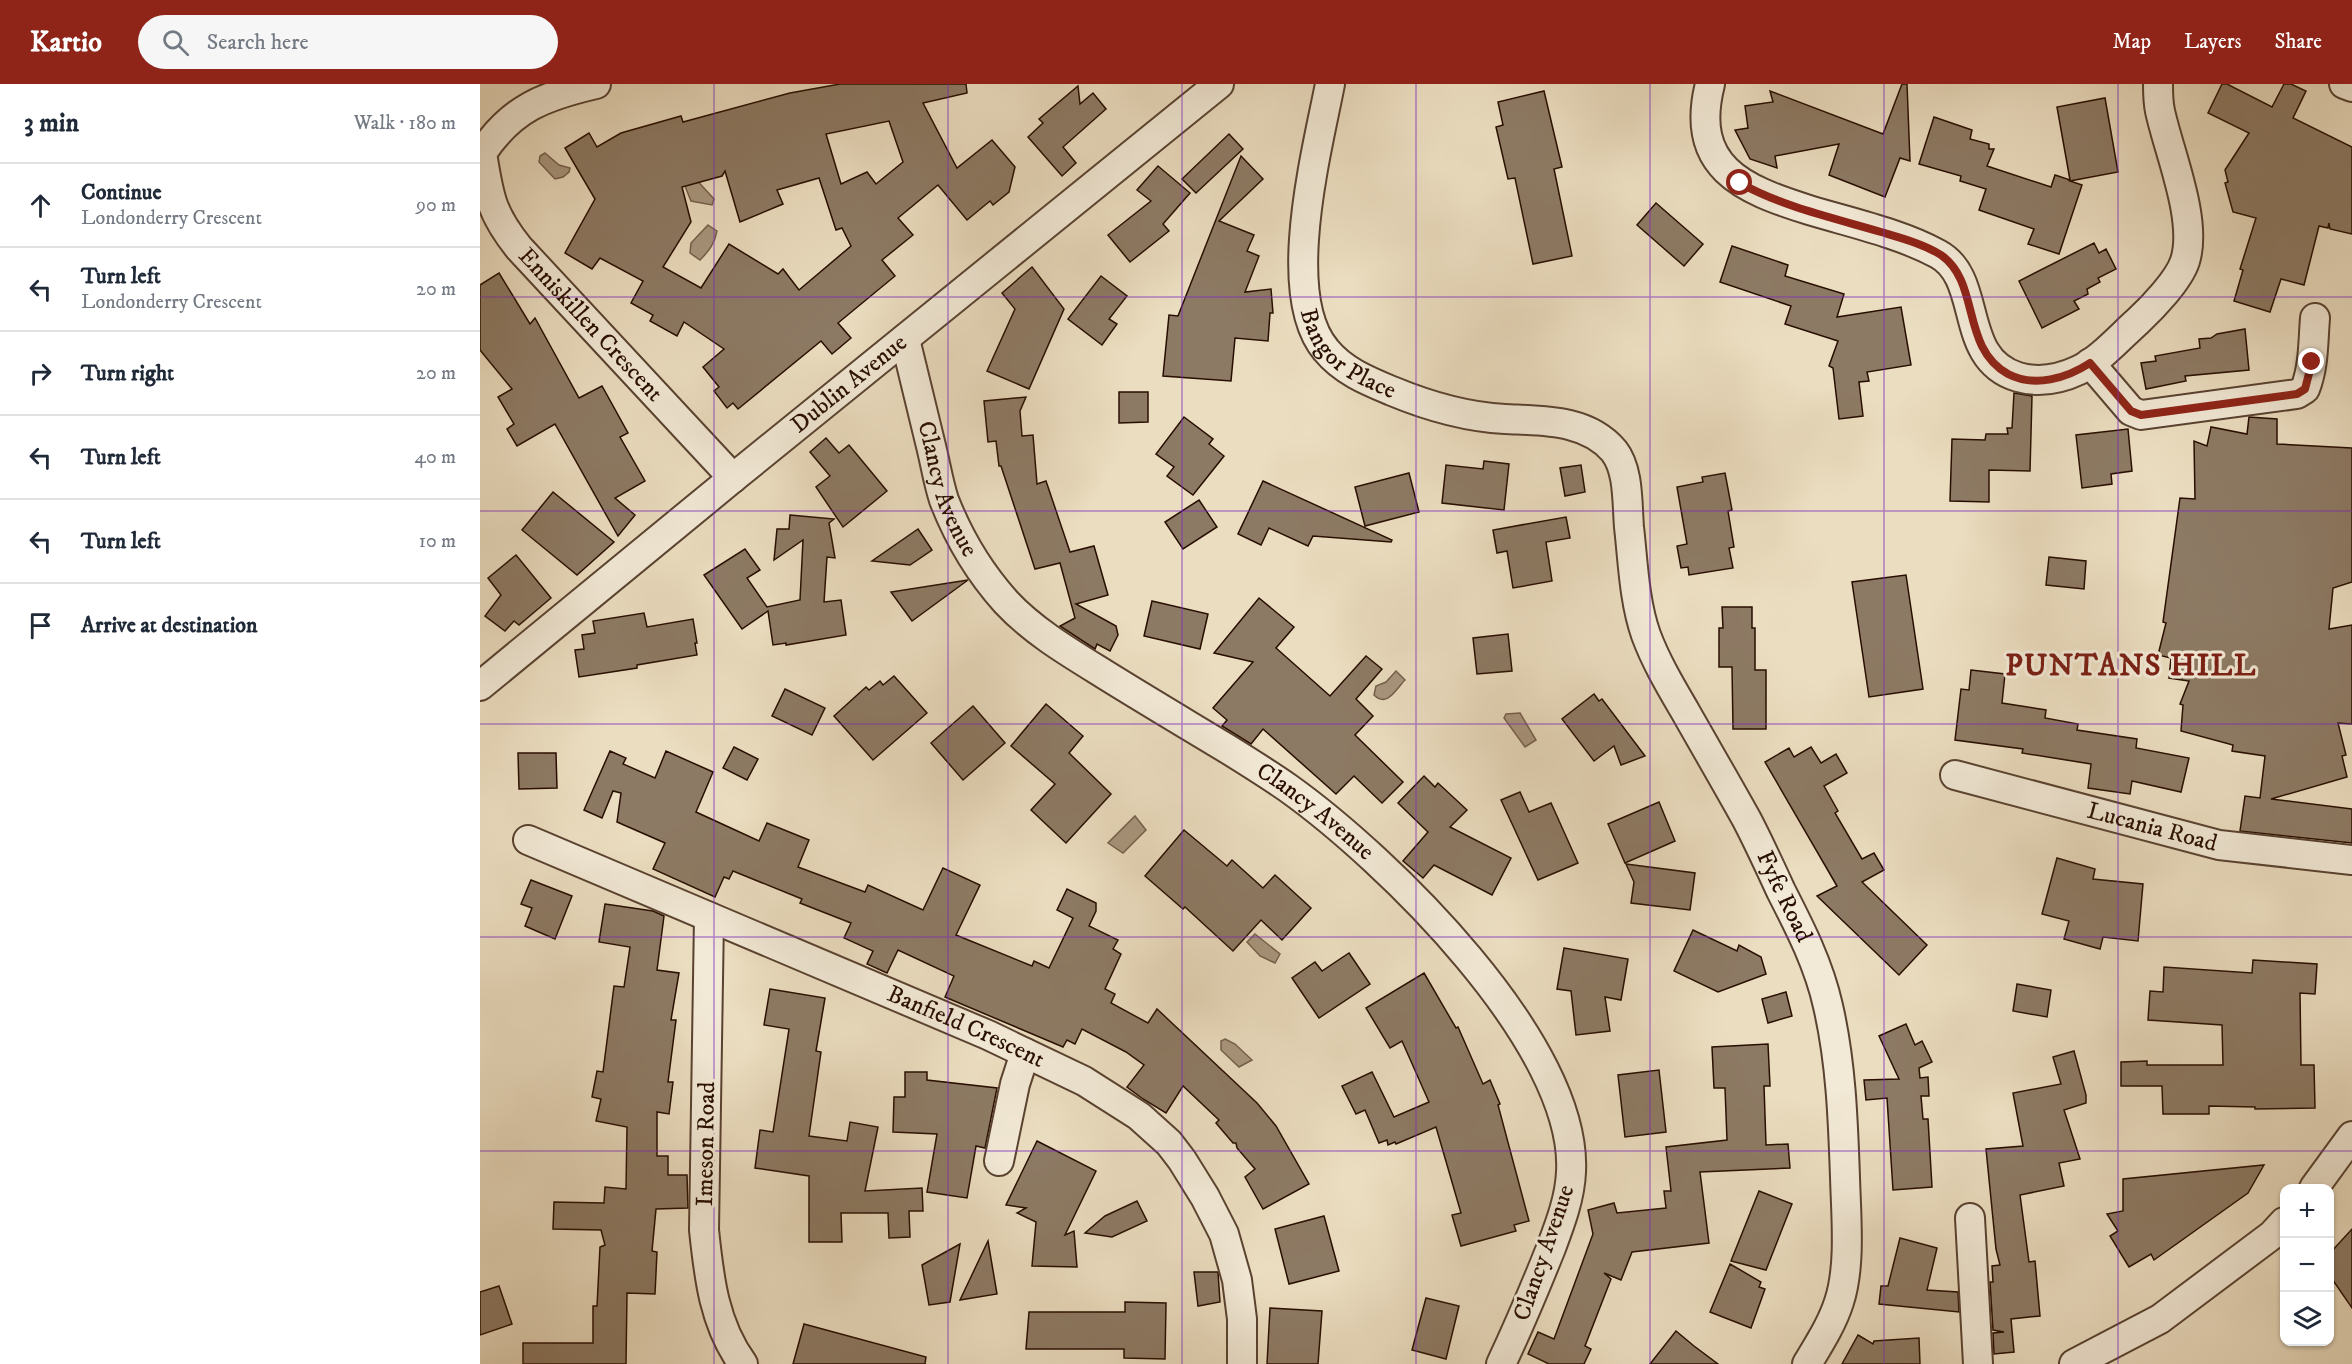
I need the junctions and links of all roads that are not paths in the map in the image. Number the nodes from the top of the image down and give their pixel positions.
1 (596, 84) edge
2 (1219, 84) edge
3 (1330, 84) edge
4 (1710, 84) edge
5 (2158, 84) edge
6 (481, 153) edge
7 (2315, 318) dead end
8 (905, 339) junction
9 (2090, 363) junction
10 (1612, 449) joint
11 (733, 478) junction
12 (480, 686) edge
13 (1955, 775) dead end
14 (528, 840) dead end
15 (2352, 860) edge
16 (710, 916) junction
17 (1025, 1053) junction
18 (2352, 1136) edge
19 (999, 1161) dead end
20 (2317, 1184) edge
21 (1970, 1218) dead end
22 (2280, 1226) edge
23 (743, 1364) edge
24 (1242, 1364) edge
25 (1501, 1364) edge
26 (1807, 1364) edge
27 (1978, 1364) edge
28 (2074, 1364) edge

1 - 6 street, Enniskillen Crescent
2 - 8 street, Dublin Avenue
3 - 10 street, Bangor Place
4 - 9 street
5 - 9 street
6 - 11 street, Enniskillen Crescent
7 - 9 street
8 - 11 street, Dublin Avenue
8 - 25 street, Clancy Avenue
10 - 26 street, Fyfe Road
11 - 12 street, Dublin Avenue
13 - 15 street, Lucania Road
14 - 16 street, Banfield Crescent
16 - 17 street, Banfield Crescent
16 - 23 street, Imeson Road
17 - 19 street
17 - 24 street, Banfield Crescent
18 - 20 street
21 - 27 street
22 - 28 street

